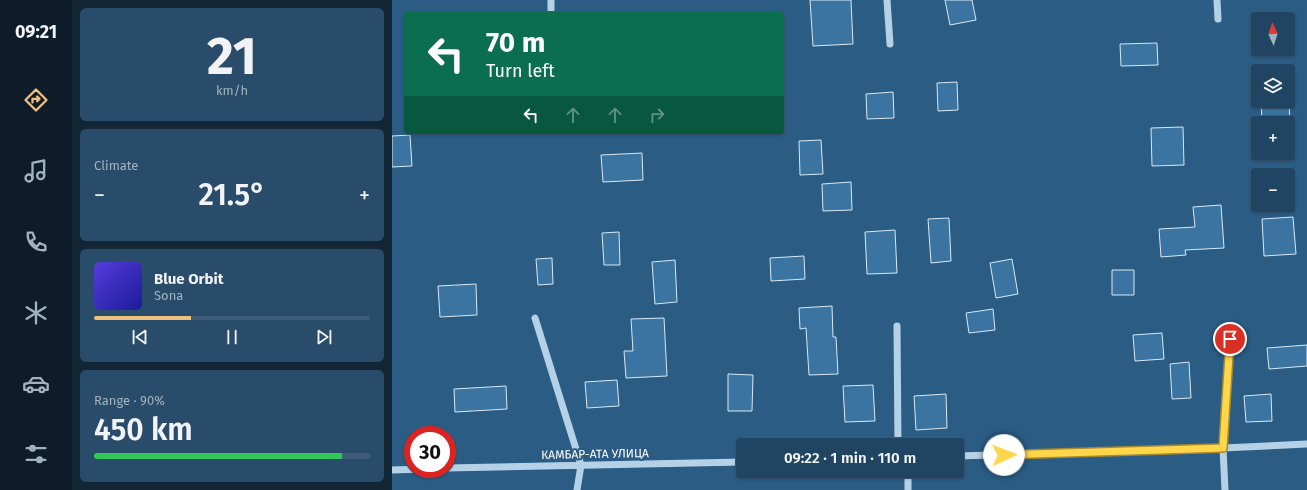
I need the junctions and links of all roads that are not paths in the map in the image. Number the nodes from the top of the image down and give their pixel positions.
1 (551, 0) edge
2 (887, 0) edge
3 (1217, 0) edge
4 (551, 12) edge
5 (1218, 19) dead end
6 (890, 44) dead end
7 (535, 318) dead end
8 (897, 326) dead end
9 (1230, 339) dead end
10 (898, 438) edge
11 (1307, 444) edge
12 (1223, 448) junction
13 (964, 456) edge
14 (736, 462) edge
15 (580, 465) junction
16 (456, 468) edge
17 (392, 470) edge
18 (404, 470) edge
19 (908, 478) edge
20 (577, 490) edge
21 (908, 490) edge
22 (1225, 490) edge

1 - 4 street
2 - 6 street
3 - 5 street
7 - 15 street
8 - 10 street
9 - 12 street
11 - 12 street
12 - 13 street
12 - 22 street
14 - 15 street, КАМБАР-АТА УЛИЦА
15 - 16 street, КАМБАР-АТА УЛИЦА
15 - 20 street
17 - 18 street
19 - 21 street

